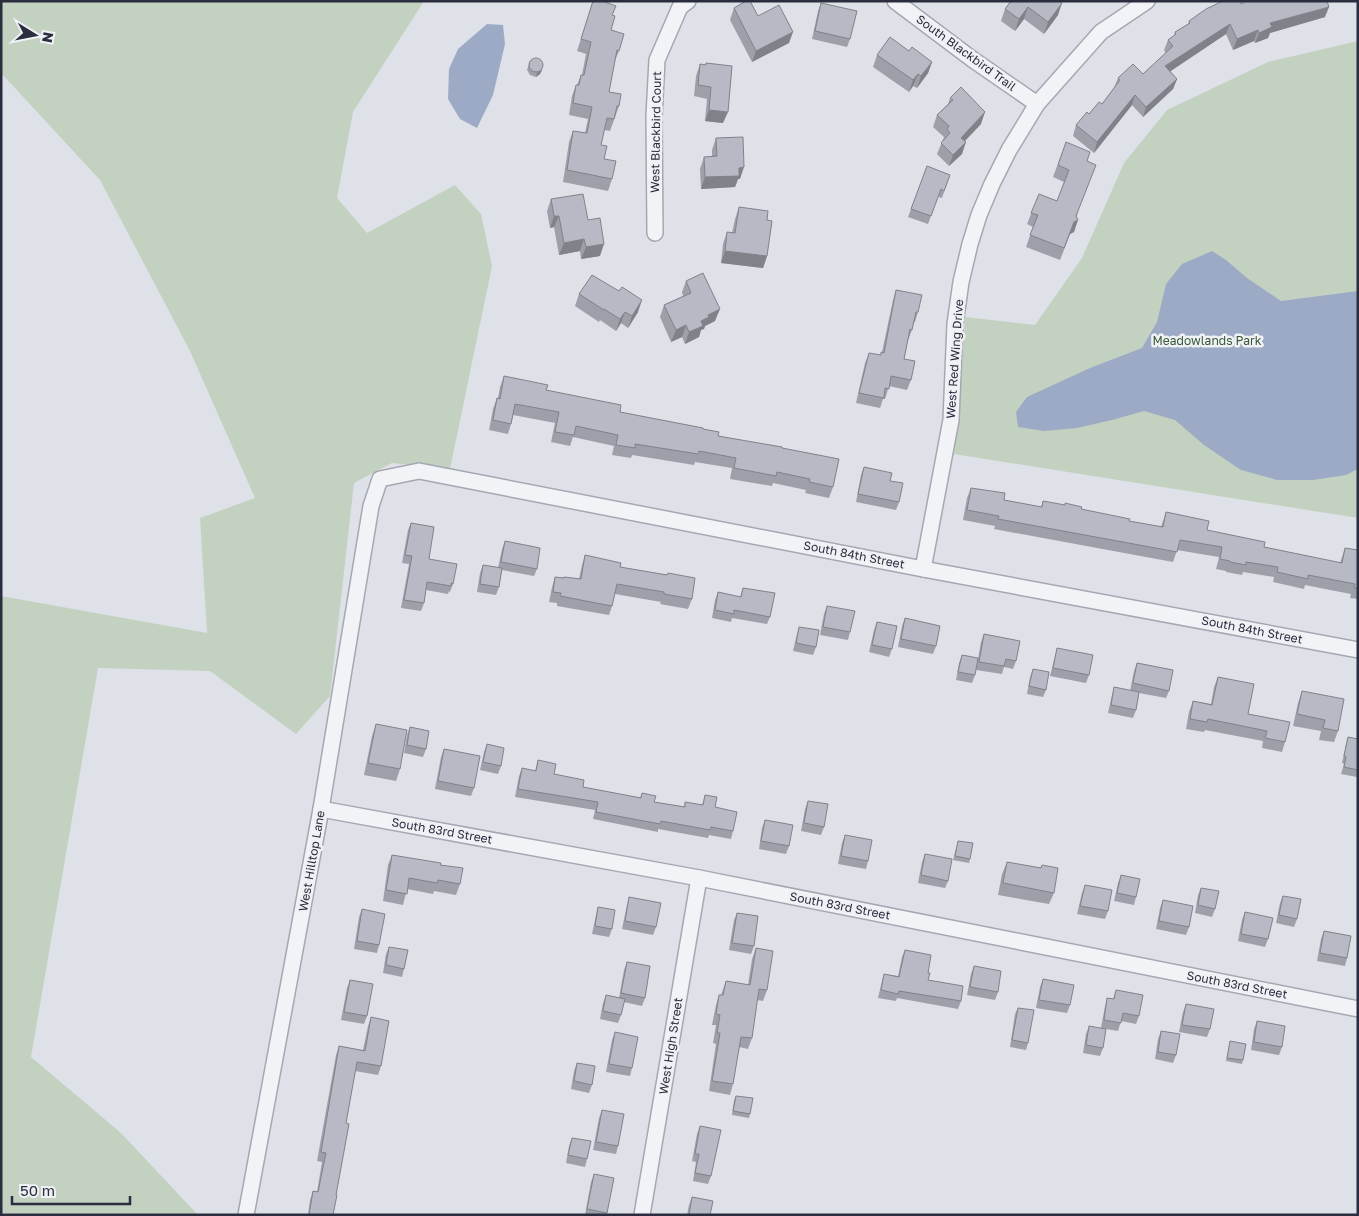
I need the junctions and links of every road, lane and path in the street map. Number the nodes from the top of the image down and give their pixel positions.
1 (895, 1) edge
2 (1147, 1) edge
3 (684, 4) edge
4 (1037, 104) junction
5 (655, 232) dead end
6 (371, 506) joint
7 (923, 569) junction
8 (1358, 650) edge
9 (321, 809) junction
10 (698, 878) junction
11 (1358, 1009) edge
12 (246, 1215) edge
13 (642, 1215) edge

1 - 4 street, South Blackbird Trail
2 - 4 street, West Red Wing Drive
3 - 5 street, West Blackbird Court
4 - 7 street, West Red Wing Drive
6 - 7 street, South 84th Street
6 - 9 street, West Hilltop Lane
7 - 8 street, South 84th Street
9 - 10 street, South 83rd Street
9 - 12 street, West Hilltop Lane
10 - 11 street, South 83rd Street
10 - 13 street, West High Street

